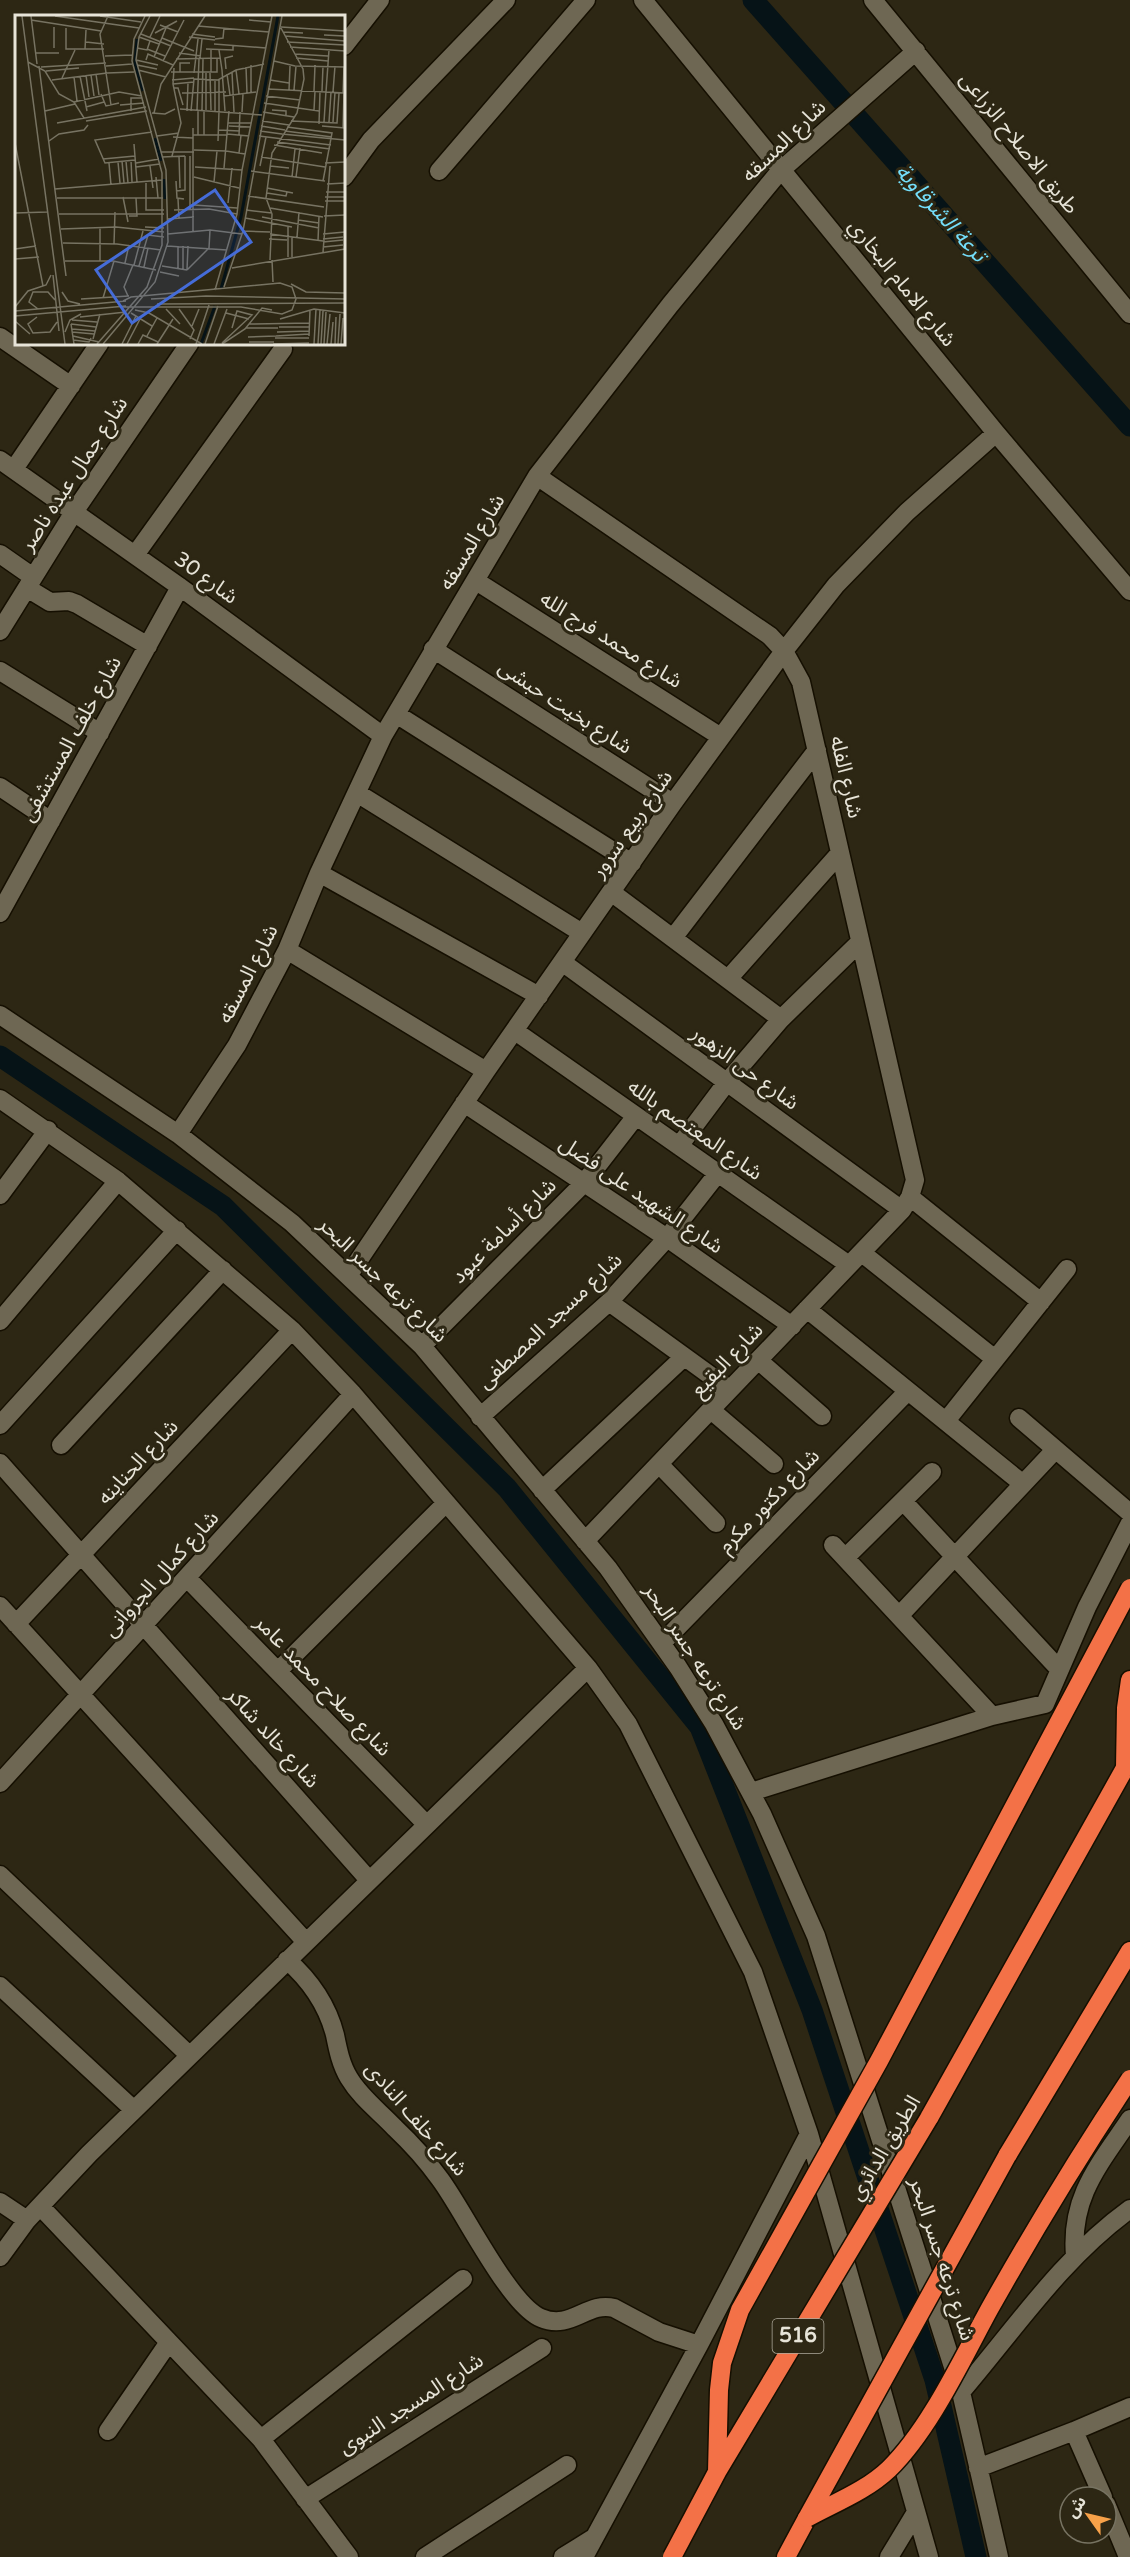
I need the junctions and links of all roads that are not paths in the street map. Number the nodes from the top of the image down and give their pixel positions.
1 (380, 0) edge
2 (506, 0) edge
3 (586, 0) edge
4 (643, 0) edge
5 (876, 1) edge
6 (345, 45) edge
7 (916, 51) junction
8 (439, 171) dead end
9 (780, 171) junction
10 (345, 176) edge
11 (1130, 314) edge
12 (2, 344) edge
13 (98, 345) edge
14 (188, 345) edge
15 (283, 349) dead end
16 (70, 386) junction
17 (996, 433) junction
18 (7, 465) edge
19 (537, 476) junction
20 (74, 512) junction
21 (0, 554) edge
22 (135, 555) junction
23 (476, 581) junction
24 (30, 582) junction
25 (180, 587) junction
26 (1130, 591) edge
27 (0, 631) edge
28 (148, 646) junction
29 (434, 649) junction
30 (784, 651) junction
31 (0, 671) edge
32 (396, 714) junction
33 (100, 733) junction
34 (383, 736) junction
35 (722, 737) junction
36 (817, 750) junction
37 (0, 787) edge
38 (357, 793) junction
39 (673, 803) junction
40 (51, 821) junction
41 (840, 853) junction
42 (632, 863) junction
43 (319, 873) junction
44 (6, 885) edge
45 (611, 892) junction
46 (0, 913) edge
47 (582, 933) junction
48 (672, 938) junction
49 (859, 943) junction
50 (287, 950) junction
51 (562, 962) junction
52 (728, 979) junction
53 (539, 996) junction
54 (0, 1015) edge
55 (781, 1019) junction
56 (515, 1031) junction
57 (486, 1071) junction
58 (727, 1082) junction
59 (0, 1099) edge
60 (464, 1103) junction
61 (636, 1116) junction
62 (48, 1130) junction
63 (178, 1134) junction
64 (679, 1146) junction
65 (718, 1173) junction
66 (118, 1181) junction
67 (584, 1183) junction
68 (0, 1195) edge
69 (906, 1204) junction
70 (177, 1230) junction
71 (667, 1238) junction
72 (855, 1259) junction
73 (1067, 1269) dead end
74 (223, 1270) junction
75 (348, 1276) junction
76 (609, 1302) junction
77 (1041, 1302) junction
78 (807, 1310) junction
79 (0, 1321) edge
80 (792, 1326) junction
81 (292, 1330) junction
82 (422, 1346) junction
83 (684, 1357) junction
84 (995, 1359) junction
85 (758, 1360) junction
86 (729, 1389) junction
87 (908, 1390) junction
88 (353, 1394) junction
89 (711, 1410) junction
90 (822, 1416) dead end
91 (480, 1417) junction
92 (1019, 1418) dead end
93 (946, 1421) junction
94 (0, 1425) edge
95 (61, 1445) dead end
96 (1055, 1450) junction
97 (0, 1463) edge
98 (659, 1464) junction
99 (774, 1464) dead end
100 (932, 1472) dead end
101 (1023, 1484) junction
102 (542, 1490) junction
103 (903, 1501) junction
104 (446, 1503) junction
105 (1130, 1513) edge
106 (1130, 1522) edge
107 (716, 1523) dead end
108 (585, 1541) junction
109 (82, 1555) junction
110 (955, 1556) junction
111 (188, 1579) junction
112 (1130, 1588) edge
113 (0, 1606) edge
114 (899, 1616) junction
115 (16, 1624) junction
116 (144, 1626) junction
117 (662, 1643) junction
118 (588, 1668) junction
119 (1059, 1669) junction
120 (278, 1671) junction
121 (1130, 1680) edge
122 (81, 1695) junction
123 (993, 1716) junction
124 (1127, 1763) edge
125 (0, 1783) edge
126 (751, 1792) junction
127 (426, 1824) junction
128 (0, 1875) edge
129 (369, 1880) junction
130 (306, 1942) junction
131 (1130, 1951) edge
132 (287, 1960) junction
133 (3, 1994) edge
134 (189, 2055) junction
135 (1130, 2079) edge
136 (134, 2110) junction
137 (1130, 2120) edge
138 (809, 2134) junction
139 (0, 2202) edge
140 (39, 2206) junction
141 (1130, 2209) edge
142 (27, 2220) junction
143 (1075, 2256) junction
144 (0, 2257) edge
145 (463, 2279) dead end
146 (169, 2342) junction
147 (699, 2345) junction
148 (542, 2348) dead end
149 (961, 2392) junction
150 (1130, 2407) edge
151 (108, 2431) dead end
152 (1074, 2431) junction
153 (261, 2439) junction
154 (567, 2465) dead end
155 (978, 2468) junction
156 (717, 2472) junction
157 (1098, 2485) edge
158 (305, 2499) junction
159 (915, 2514) junction
160 (807, 2518) junction
161 (1118, 2533) edge
162 (594, 2538) junction
163 (349, 2557) edge
164 (425, 2557) edge
165 (563, 2557) edge
166 (584, 2557) edge
167 (672, 2557) edge
168 (786, 2557) edge
169 (889, 2557) edge
170 (929, 2557) edge
171 (999, 2557) edge
172 (1128, 2557) edge

1 - 6 street
2 - 10 street
3 - 8 street
4 - 9 street, شارع الامام البخاري
5 - 7 street, طريق الاصلاح الزراعى
7 - 9 street, شارع المسقه
7 - 11 street, طريق الاصلاح الزراعى
9 - 17 street, شارع الامام البخاري
9 - 19 street, شارع المسقه
12 - 16 street
13 - 16 street
14 - 20 street, شارع جمال عبده ناصر
15 - 22 street
16 - 18 street
17 - 26 street, شارع الامام البخاري
17 - 30 street, شارع ربيع سرور
18 - 20 street, شارع 30
19 - 23 street, شارع المسقه
19 - 30 street, شارع الفله
20 - 22 street, شارع 30
20 - 24 street, شارع جمال عبده ناصر
21 - 24 street
22 - 25 street, شارع 30
23 - 29 street, شارع المسقه
23 - 35 street, شارع محمد فرج الله
24 - 27 street, شارع جمال عبده ناصر
24 - 28 street
25 - 28 street, شارع خلف المستشفى
25 - 34 street, شارع 30
28 - 33 street, شارع خلف المستشفى
29 - 32 street, شارع المسقه
29 - 39 street, شارع بخيت حبشى
30 - 35 street, شارع ربيع سرور
30 - 36 street, شارع الفله
31 - 33 street
32 - 34 street, شارع المسقه
32 - 42 street
33 - 40 street, شارع خلف المستشفى
34 - 38 street, شارع المسقه
35 - 39 street, شارع ربيع سرور
36 - 41 street, شارع الفله
36 - 48 street
37 - 40 street
38 - 43 street, شارع المسقه
38 - 47 street
39 - 42 street, شارع ربيع سرور
40 - 44 street, شارع خلف المستشفى
41 - 49 street, شارع الفله
41 - 52 street
42 - 45 street, شارع ربيع سرور
43 - 50 street, شارع المسقه
43 - 53 street
44 - 46 street, شارع خلف المستشفى
45 - 47 street, شارع ربيع سرور
45 - 48 street
47 - 51 street, شارع ربيع سرور
48 - 52 street
49 - 55 street
49 - 69 street, شارع الفله
50 - 57 street
50 - 63 street, شارع المسقه
51 - 53 street, شارع ربيع سرور
51 - 58 street, شارع حى الزهور
52 - 55 street
53 - 56 street, شارع ربيع سرور
54 - 63 street, شارع ترعه جسر البحر
55 - 58 street
56 - 57 street, شارع ربيع سرور
56 - 61 street, شارع المعتصم بالله
57 - 60 street, شارع ربيع سرور
58 - 64 street
58 - 69 street, شارع حى الزهور
59 - 62 street
60 - 67 street, شارع الشهيد على فضل
60 - 75 street, شارع ربيع سرور
61 - 64 street, شارع المعتصم بالله
61 - 67 street, شارع أسامة عبود
62 - 66 street
62 - 68 street
63 - 75 street, شارع ترعه جسر البحر
64 - 65 street, شارع المعتصم بالله
65 - 71 street, شارع مسجد المصطفى
65 - 72 street, شارع المعتصم بالله
66 - 70 street
66 - 79 street
67 - 71 street, شارع الشهيد على فضل
67 - 82 street, شارع أسامة عبود
69 - 72 street, شارع البقيع
69 - 77 street, شارع حى الزهور
70 - 74 street
70 - 94 street
71 - 76 street, شارع مسجد المصطفى
71 - 80 street, شارع الشهيد على فضل
72 - 78 street, شارع البقيع
72 - 84 street, شارع المعتصم بالله
73 - 77 street
74 - 81 street
74 - 95 street
75 - 82 street, شارع ترعه جسر البحر
76 - 83 street
76 - 91 street, شارع مسجد المصطفى
77 - 84 street
78 - 80 street, شارع البقيع
78 - 87 street
80 - 85 street, شارع البقيع
81 - 88 street
81 - 109 street, شارع الحناينه
82 - 91 street, شارع ترعه جسر البحر
83 - 86 street
83 - 102 street
84 - 93 street
85 - 86 street, شارع البقيع
85 - 90 street
86 - 89 street, شارع البقيع
87 - 93 street
87 - 117 street, شارع دكتور مكرم
88 - 104 street
88 - 111 street, شارع كمال الجروانى
89 - 98 street, شارع البقيع
89 - 99 street
91 - 102 street, شارع ترعه جسر البحر
92 - 96 street
93 - 101 street
96 - 101 street
96 - 105 street
97 - 109 street, شارع خالد شاكر
98 - 107 street
98 - 108 street, شارع البقيع
100 - 103 street
101 - 110 street
102 - 108 street, شارع ترعه جسر البحر
103 - 110 street
103 - 114 street
104 - 118 street
104 - 120 street
106 - 119 street
108 - 117 street, شارع ترعه جسر البحر
109 - 115 street, شارع الحناينه
109 - 116 street, شارع خالد شاكر
110 - 114 street
110 - 119 street
111 - 116 street, شارع كمال الجروانى
111 - 120 street, شارع صلاح محمد عامر
112 - 156 highway, bridge
113 - 115 street
114 - 123 street
115 - 122 street
116 - 122 street, شارع كمال الجروانى
116 - 129 street, شارع خالد شاكر
117 - 126 street, شارع ترعه جسر البحر
118 - 127 street
118 - 138 street
119 - 123 street
120 - 127 street, شارع صلاح محمد عامر
121 - 124 highway
122 - 125 street, شارع كمال الجروانى
122 - 130 street
123 - 126 street
124 - 156 highway, الطريق الدائري / 516, bridge
126 - 149 street, شارع ترعه جسر البحر
127 - 129 street
128 - 134 street
129 - 130 street
130 - 132 street
131 - 160 highway, bridge
132 - 134 street
132 - 147 street, شارع خلف النادى
133 - 136 street
134 - 136 street
135 - 160 highway, bridge
136 - 140 street
137 - 143 street
138 - 147 street
138 - 159 street
139 - 142 street
140 - 142 street
140 - 146 street
141 - 143 street
142 - 144 street
143 - 149 street
145 - 153 street
146 - 151 street
146 - 153 street
147 - 162 street
148 - 158 street, شارع المسجد النبوى
149 - 155 street, شارع ترعه جسر البحر
150 - 152 street
152 - 155 street
152 - 157 street
153 - 158 street
154 - 164 street
155 - 171 street, شارع ترعه جسر البحر
156 - 167 highway, الطريق الدائري / 516, bridge
158 - 163 street
159 - 169 street
159 - 170 street
160 - 168 highway
161 - 172 street
162 - 165 street
162 - 166 street

